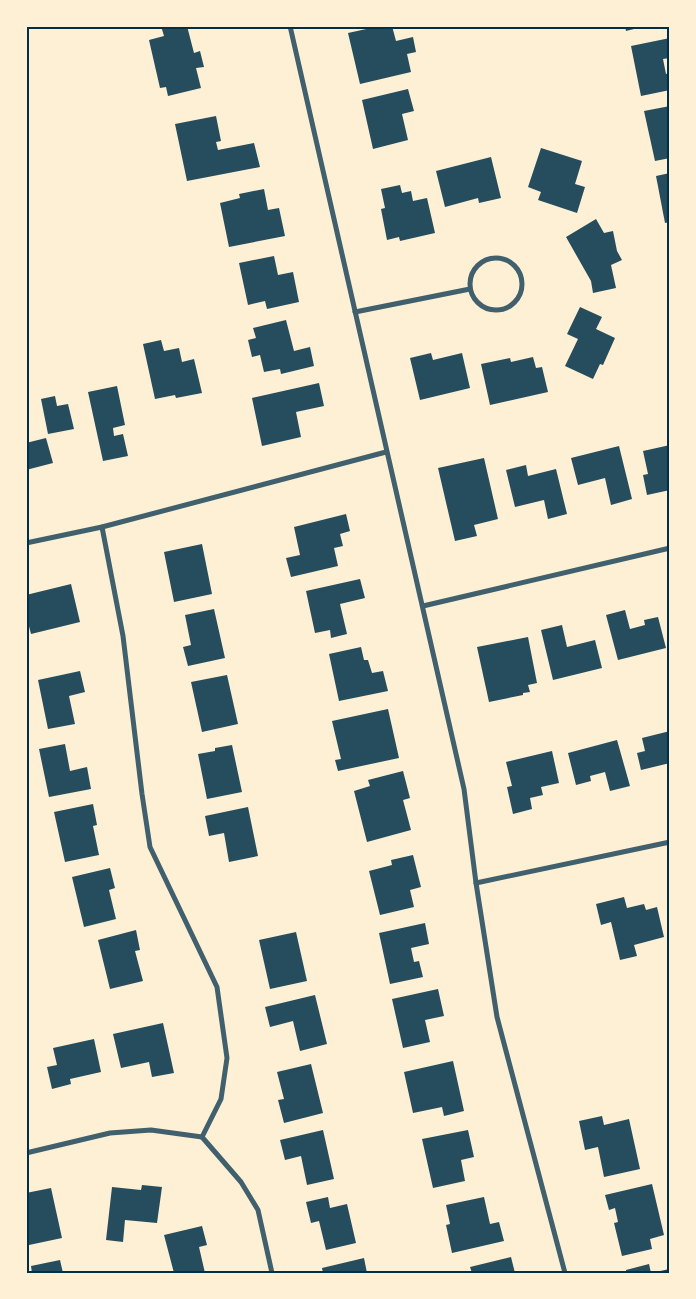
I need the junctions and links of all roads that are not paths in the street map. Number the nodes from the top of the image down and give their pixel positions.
1 (290, 26) edge
2 (470, 289) junction
3 (355, 312) junction
4 (386, 452) junction
5 (102, 527) junction
6 (26, 543) edge
7 (670, 548) edge
8 (423, 606) junction
9 (670, 842) edge
10 (476, 883) junction
11 (202, 1136) junction
12 (26, 1153) edge
13 (272, 1273) edge
14 (565, 1273) edge

1 - 3 street
2 - 2 street
2 - 3 street
3 - 4 street
4 - 5 street
4 - 8 street
5 - 6 street
5 - 11 street
7 - 8 street
8 - 10 street
9 - 10 street
10 - 14 street
11 - 12 street
11 - 13 street

